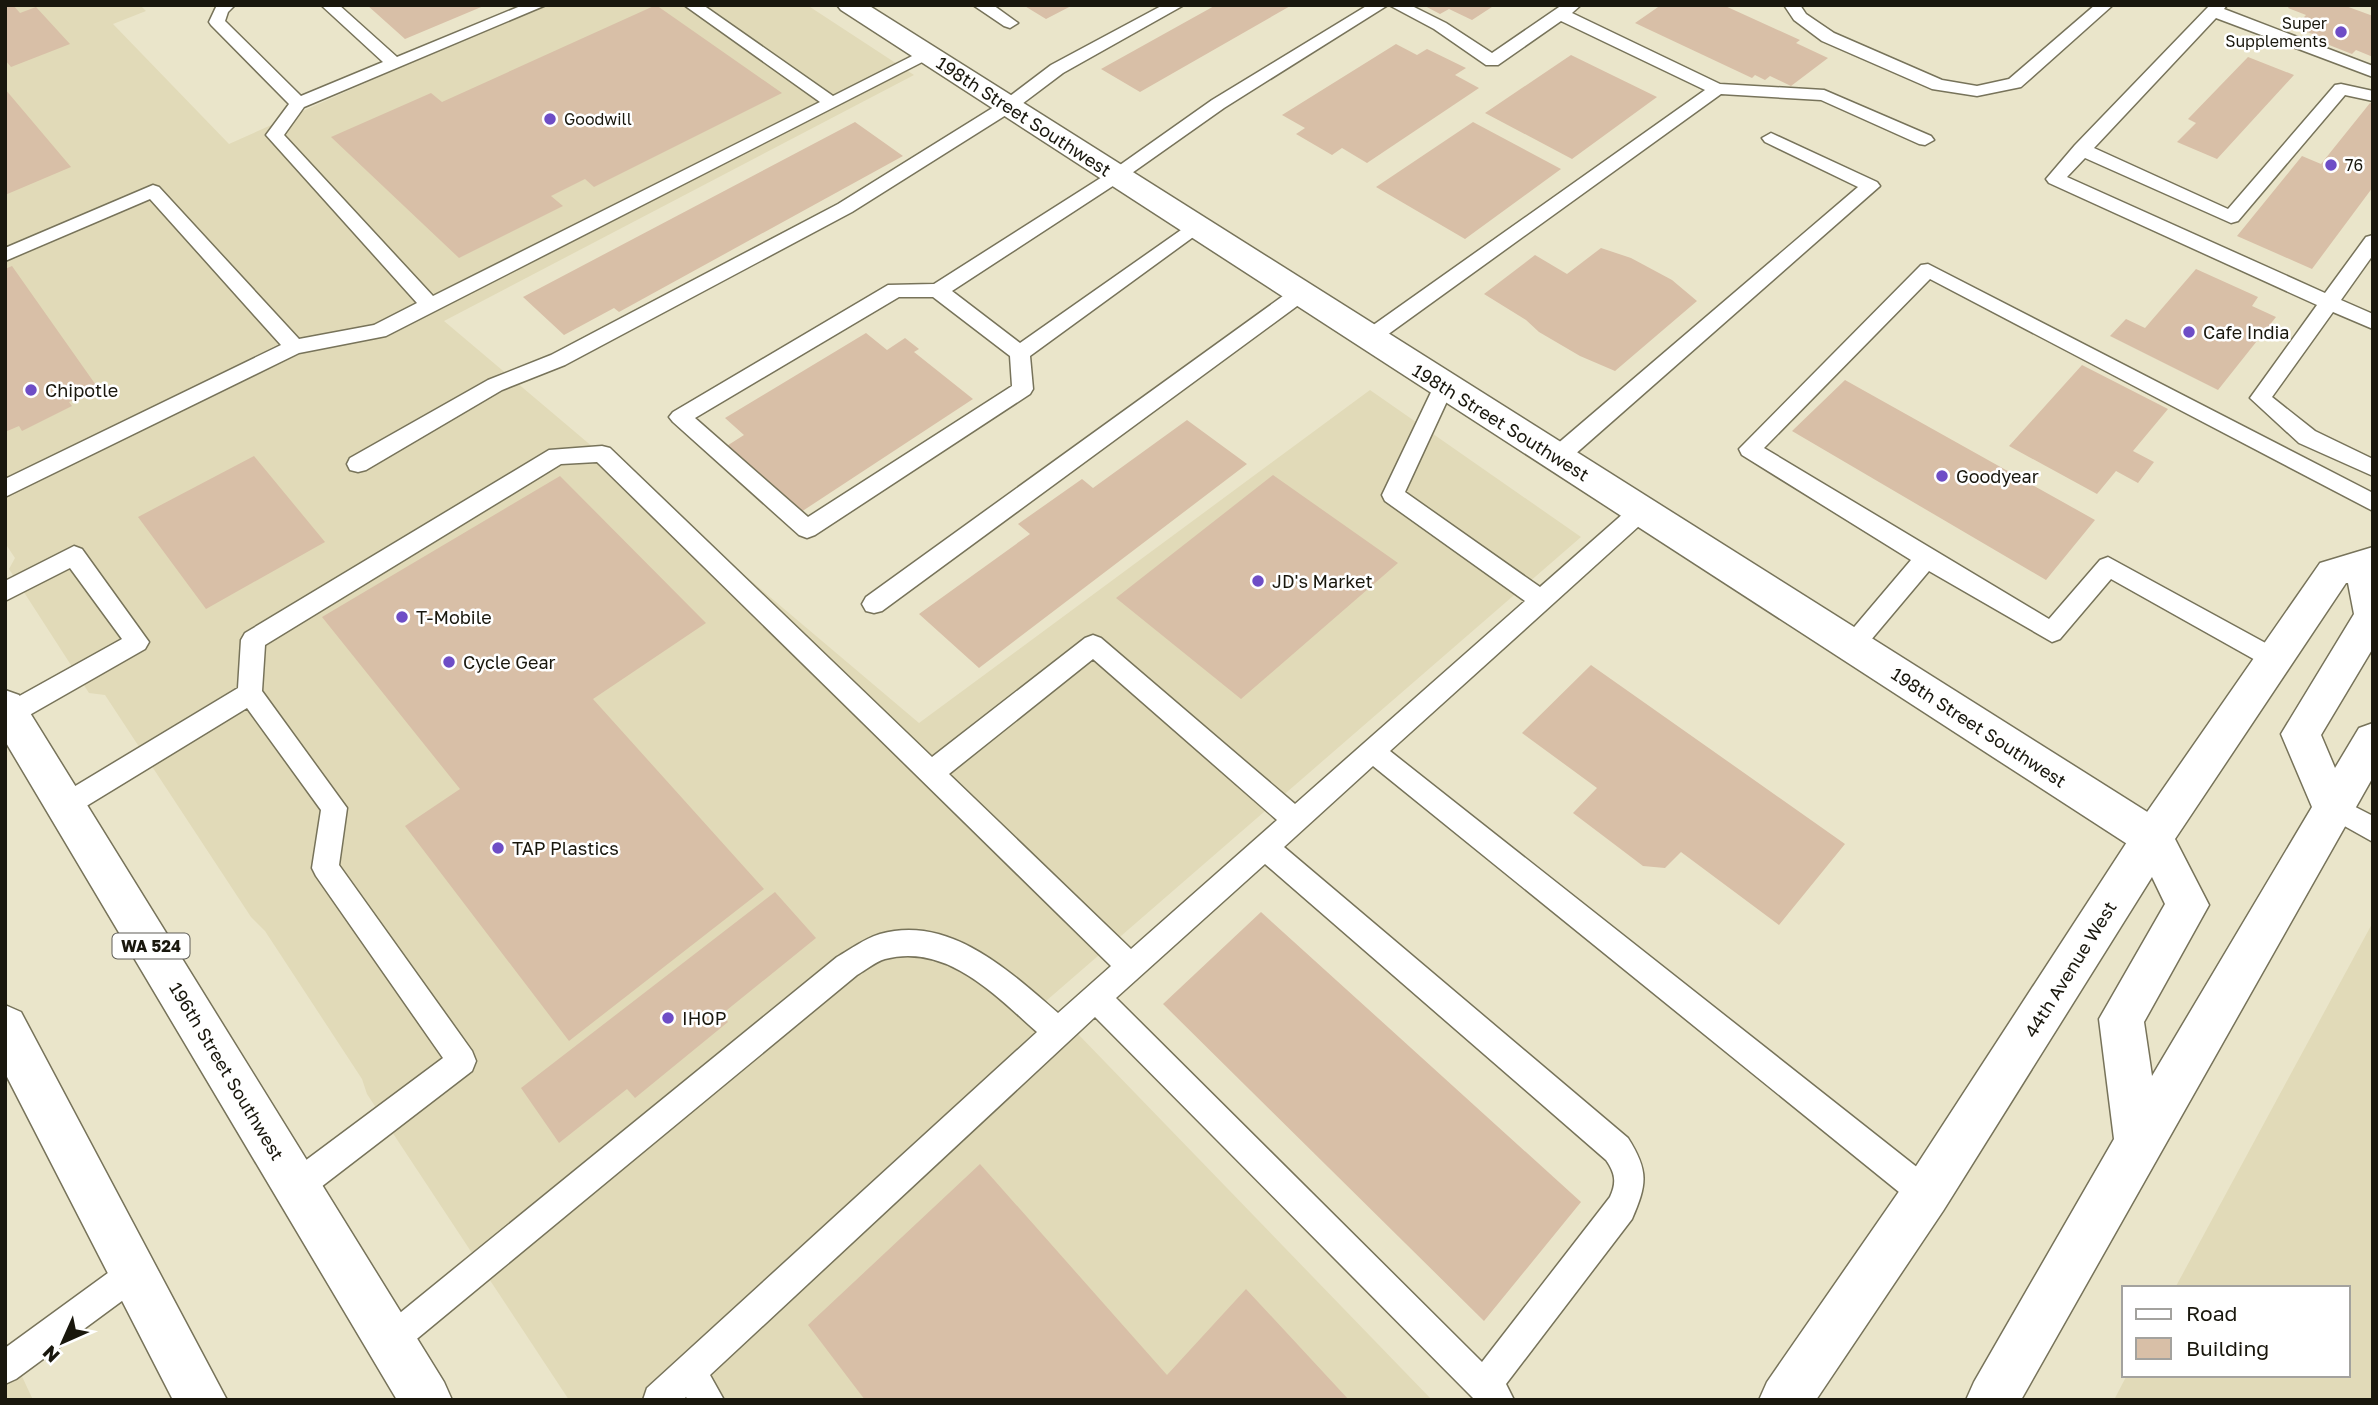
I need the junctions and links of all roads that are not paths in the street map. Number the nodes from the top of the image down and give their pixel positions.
1 (227, 5) edge
2 (329, 5) edge
3 (538, 5) edge
4 (692, 5) edge
5 (981, 5) edge
6 (1176, 5) edge
7 (1380, 5) edge
8 (1397, 5) edge
9 (1792, 5) edge
10 (2105, 5) edge
11 (860, 7) edge
12 (2216, 8) edge
13 (1566, 10) edge
14 (1010, 23) dead end
15 (928, 55) junction
16 (395, 64) junction
17 (2373, 72) edge
18 (1717, 89) junction
19 (2373, 96) edge
20 (298, 103) junction
21 (832, 103) junction
22 (1008, 106) junction
23 (1771, 138) dead end
24 (1925, 140) dead end
25 (2081, 149) junction
26 (1116, 176) junction
27 (1198, 227) junction
28 (2371, 245) edge
29 (5, 255) edge
30 (938, 291) junction
31 (1301, 293) junction
32 (2328, 302) junction
33 (430, 305) junction
34 (2373, 322) edge
35 (1369, 338) junction
36 (294, 347) junction
37 (1020, 353) junction
38 (1444, 386) junction
39 (1557, 457) junction
40 (358, 464) dead end
41 (2373, 468) edge
42 (5, 489) edge
43 (2373, 503) edge
44 (1641, 511) junction
45 (1926, 558) junction
46 (2367, 562) edge
47 (5, 592) edge
48 (1541, 600) junction
49 (874, 604) dead end
50 (1852, 646) junction
51 (2274, 659) junction
52 (250, 693) junction
53 (8, 710) edge
54 (2373, 740) edge
55 (1372, 751) junction
56 (931, 773) junction
57 (66, 805) junction
58 (2332, 806) junction
59 (1295, 820) junction
60 (2373, 831) edge
61 (2153, 838) junction
62 (1265, 847) junction
63 (1130, 967) junction
64 (1096, 998) junction
65 (5, 1027) edge
66 (1058, 1031) junction
67 (2138, 1143) junction
68 (297, 1186) junction
69 (1926, 1194) junction
70 (134, 1272) junction
71 (390, 1341) junction
72 (5, 1368) edge
73 (688, 1372) junction
74 (1491, 1393) edge
75 (201, 1400) edge
76 (426, 1400) edge
77 (659, 1400) edge
78 (708, 1400) edge
79 (1786, 1400) edge
80 (1992, 1400) edge

1 - 20 lane
2 - 16 lane
3 - 16 lane
4 - 21 lane
5 - 14 lane
6 - 22 lane
7 - 26 lane
8 - 13 lane
9 - 10 lane
11 - 15 main road, 198th Street Southwest
12 - 17 lane
12 - 25 lane
13 - 18 lane
15 - 21 lane
15 - 22 main road, 198th Street Southwest
16 - 20 lane
18 - 24 lane
18 - 35 lane
19 - 25 lane
20 - 33 lane
21 - 33 lane
22 - 26 main road, 198th Street Southwest
22 - 40 lane
23 - 39 lane
25 - 32 lane
26 - 27 main road, 198th Street Southwest
26 - 30 lane
27 - 31 main road, 198th Street Southwest
27 - 37 lane
28 - 32 lane
29 - 36 lane
30 - 37 lane
30 - 37 lane
31 - 35 main road, 198th Street Southwest
31 - 49 lane
32 - 34 lane
32 - 41 lane
33 - 36 lane
35 - 38 main road, 198th Street Southwest
36 - 42 lane
38 - 39 main road, 198th Street Southwest
38 - 48 lane
39 - 44 main road, 198th Street Southwest
43 - 45 lane
44 - 48 lane
44 - 50 main road, 198th Street Southwest
45 - 50 lane
45 - 51 lane
46 - 51 main road, 44th Avenue West
46 - 58 main road
47 - 53 lane
48 - 55 lane
50 - 61 main road, 198th Street Southwest
51 - 61 main road, 44th Avenue West
52 - 56 lane
52 - 57 lane
52 - 68 lane
53 - 57 main road, 196th Street Southwest / WA 524
54 - 58 main road
55 - 59 lane
55 - 69 lane
56 - 59 lane
56 - 63 lane
57 - 68 main road, 196th Street Southwest / WA 524
58 - 60 lane
58 - 67 main road
59 - 62 lane
61 - 67 main road
61 - 69 main road, 44th Avenue West
62 - 63 lane
62 - 74 lane
63 - 64 lane
64 - 66 lane
64 - 74 lane
65 - 70 main road
66 - 71 lane
66 - 73 lane
67 - 80 main road
68 - 71 main road, 196th Street Southwest / WA 524
69 - 79 main road, 44th Avenue West
70 - 72 lane
70 - 75 main road
71 - 76 main road, 196th Street Southwest / WA 524
73 - 77 lane
73 - 78 lane

